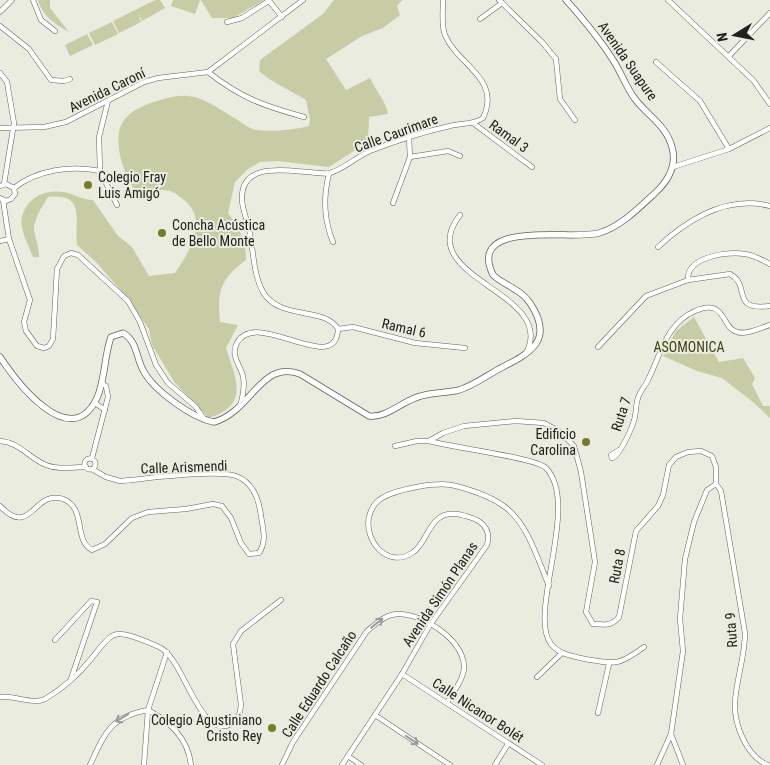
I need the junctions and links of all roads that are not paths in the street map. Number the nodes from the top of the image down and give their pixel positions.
1 (12, 0) edge
2 (33, 0) edge
3 (303, 0) edge
4 (443, 0) edge
5 (566, 0) edge
6 (668, 0) edge
7 (500, 2) edge
8 (0, 12) edge
9 (770, 13) edge
10 (282, 17) junction
11 (480, 19) dead end
12 (227, 22) dead end
13 (0, 26) edge
14 (54, 31) dead end
15 (729, 56) junction
16 (656, 62) dead end
17 (208, 72) junction
18 (0, 74) edge
19 (70, 79) dead end
20 (108, 101) junction
21 (770, 104) edge
22 (304, 117) dead end
23 (575, 120) dead end
24 (473, 123) junction
25 (0, 128) edge
26 (14, 128) junction
27 (770, 128) edge
28 (409, 138) junction
29 (729, 149) junction
30 (460, 156) dead end
31 (410, 157) junction
32 (532, 167) dead end
33 (673, 167) junction
34 (100, 171) junction
35 (329, 174) junction
36 (1, 185) edge
37 (14, 188) junction
38 (2, 199) edge
39 (393, 203) dead end
40 (117, 205) dead end
41 (770, 206) edge
42 (460, 216) dead end
43 (9, 239) junction
44 (0, 241) edge
45 (333, 242) dead end
46 (658, 247) dead end
47 (770, 264) edge
48 (688, 280) junction
49 (770, 306) edge
50 (770, 325) edge
51 (338, 329) junction
52 (598, 347) dead end
53 (465, 348) dead end
54 (0, 357) edge
55 (522, 357) junction
56 (101, 382) junction
57 (95, 403) junction
58 (239, 407) junction
59 (105, 410) junction
60 (206, 421) junction
61 (0, 441) edge
62 (429, 441) junction
63 (395, 446) dead end
64 (619, 450) dead end
65 (92, 458) junction
66 (86, 467) junction
67 (92, 469) junction
68 (716, 484) junction
69 (0, 506) edge
70 (548, 586) junction
71 (281, 600) dead end
72 (430, 625) junction
73 (55, 640) dead end
74 (644, 647) dead end
75 (167, 652) junction
76 (562, 653) junction
77 (609, 664) junction
78 (402, 674) junction
79 (537, 677) dead end
80 (71, 680) junction
81 (0, 697) edge
82 (447, 703) junction
83 (148, 710) junction
84 (598, 713) dead end
85 (375, 715) junction
86 (671, 734) junction
87 (508, 744) junction
88 (348, 756) junction
89 (90, 765) edge
90 (144, 765) edge
91 (191, 765) edge
92 (282, 765) edge
93 (342, 765) edge
94 (361, 765) edge
95 (450, 765) edge
96 (495, 765) edge
97 (542, 765) edge
98 (657, 765) edge
99 (683, 765) edge
100 (768, 765) edge

1 - 8 street
2 - 14 street
3 - 10 street
4 - 24 street
5 - 33 street, Avenida Suapure
6 - 15 street
7 - 11 street
7 - 23 street
9 - 15 street
10 - 12 street
10 - 17 street
13 - 19 street, Avenida Caroní
15 - 21 street
16 - 29 street
17 - 20 street, Avenida Caroní
17 - 22 street
18 - 26 street
20 - 26 street, Avenida Caroní
20 - 34 street
24 - 28 street, Calle Caurimare
24 - 32 street, Ramal 3
25 - 26 street, Avenida Caroní
26 - 36 street
27 - 29 street
28 - 31 street
28 - 35 street, Calle Caurimare
29 - 33 street
30 - 31 street
31 - 39 street
33 - 55 street
34 - 37 street
34 - 40 street
35 - 45 street
35 - 51 street
36 - 37 street
37 - 38 street
38 - 43 street
41 - 46 street
42 - 55 street
43 - 44 street
43 - 60 street
47 - 48 street
48 - 49 street
48 - 52 street
50 - 64 street, Ruta 7
51 - 53 street, Ramal 6
51 - 58 street
54 - 57 street
55 - 58 street
56 - 57 street
56 - 59 street
56 - 60 street
57 - 59 street
58 - 60 street
59 - 65 street
61 - 66 street
62 - 63 street, Ruta 8
62 - 68 street, Ruta 8
62 - 70 street
65 - 66 street
65 - 67 street
66 - 67 street
67 - 69 street, Calle Arismendi
68 - 86 street
68 - 100 street, Ruta 9
70 - 72 street, Avenida Simón Planas
70 - 76 street
71 - 75 street
72 - 78 street, Avenida Simón Planas
72 - 82 street, Calle Eduardo Calcaño
92 -> 72 street, Calle Eduardo Calcaño
73 - 80 street
74 - 77 street
75 - 80 street
75 - 83 street
76 - 77 street
76 - 79 street
77 - 84 street
78 - 82 street, Calle Nicanor Bolét
78 - 85 street, Avenida Simón Planas
80 - 81 street
82 - 87 street, Calle Nicanor Bolét
83 -> 89 street
83 - 90 street
83 - 91 street
85 - 88 street, Avenida Simón Planas
85 -> 95 street
86 - 98 street
86 - 99 street
87 - 96 street
87 - 97 street, Calle Nicanor Bolét
88 - 93 street, Avenida Simón Planas
88 - 94 street

